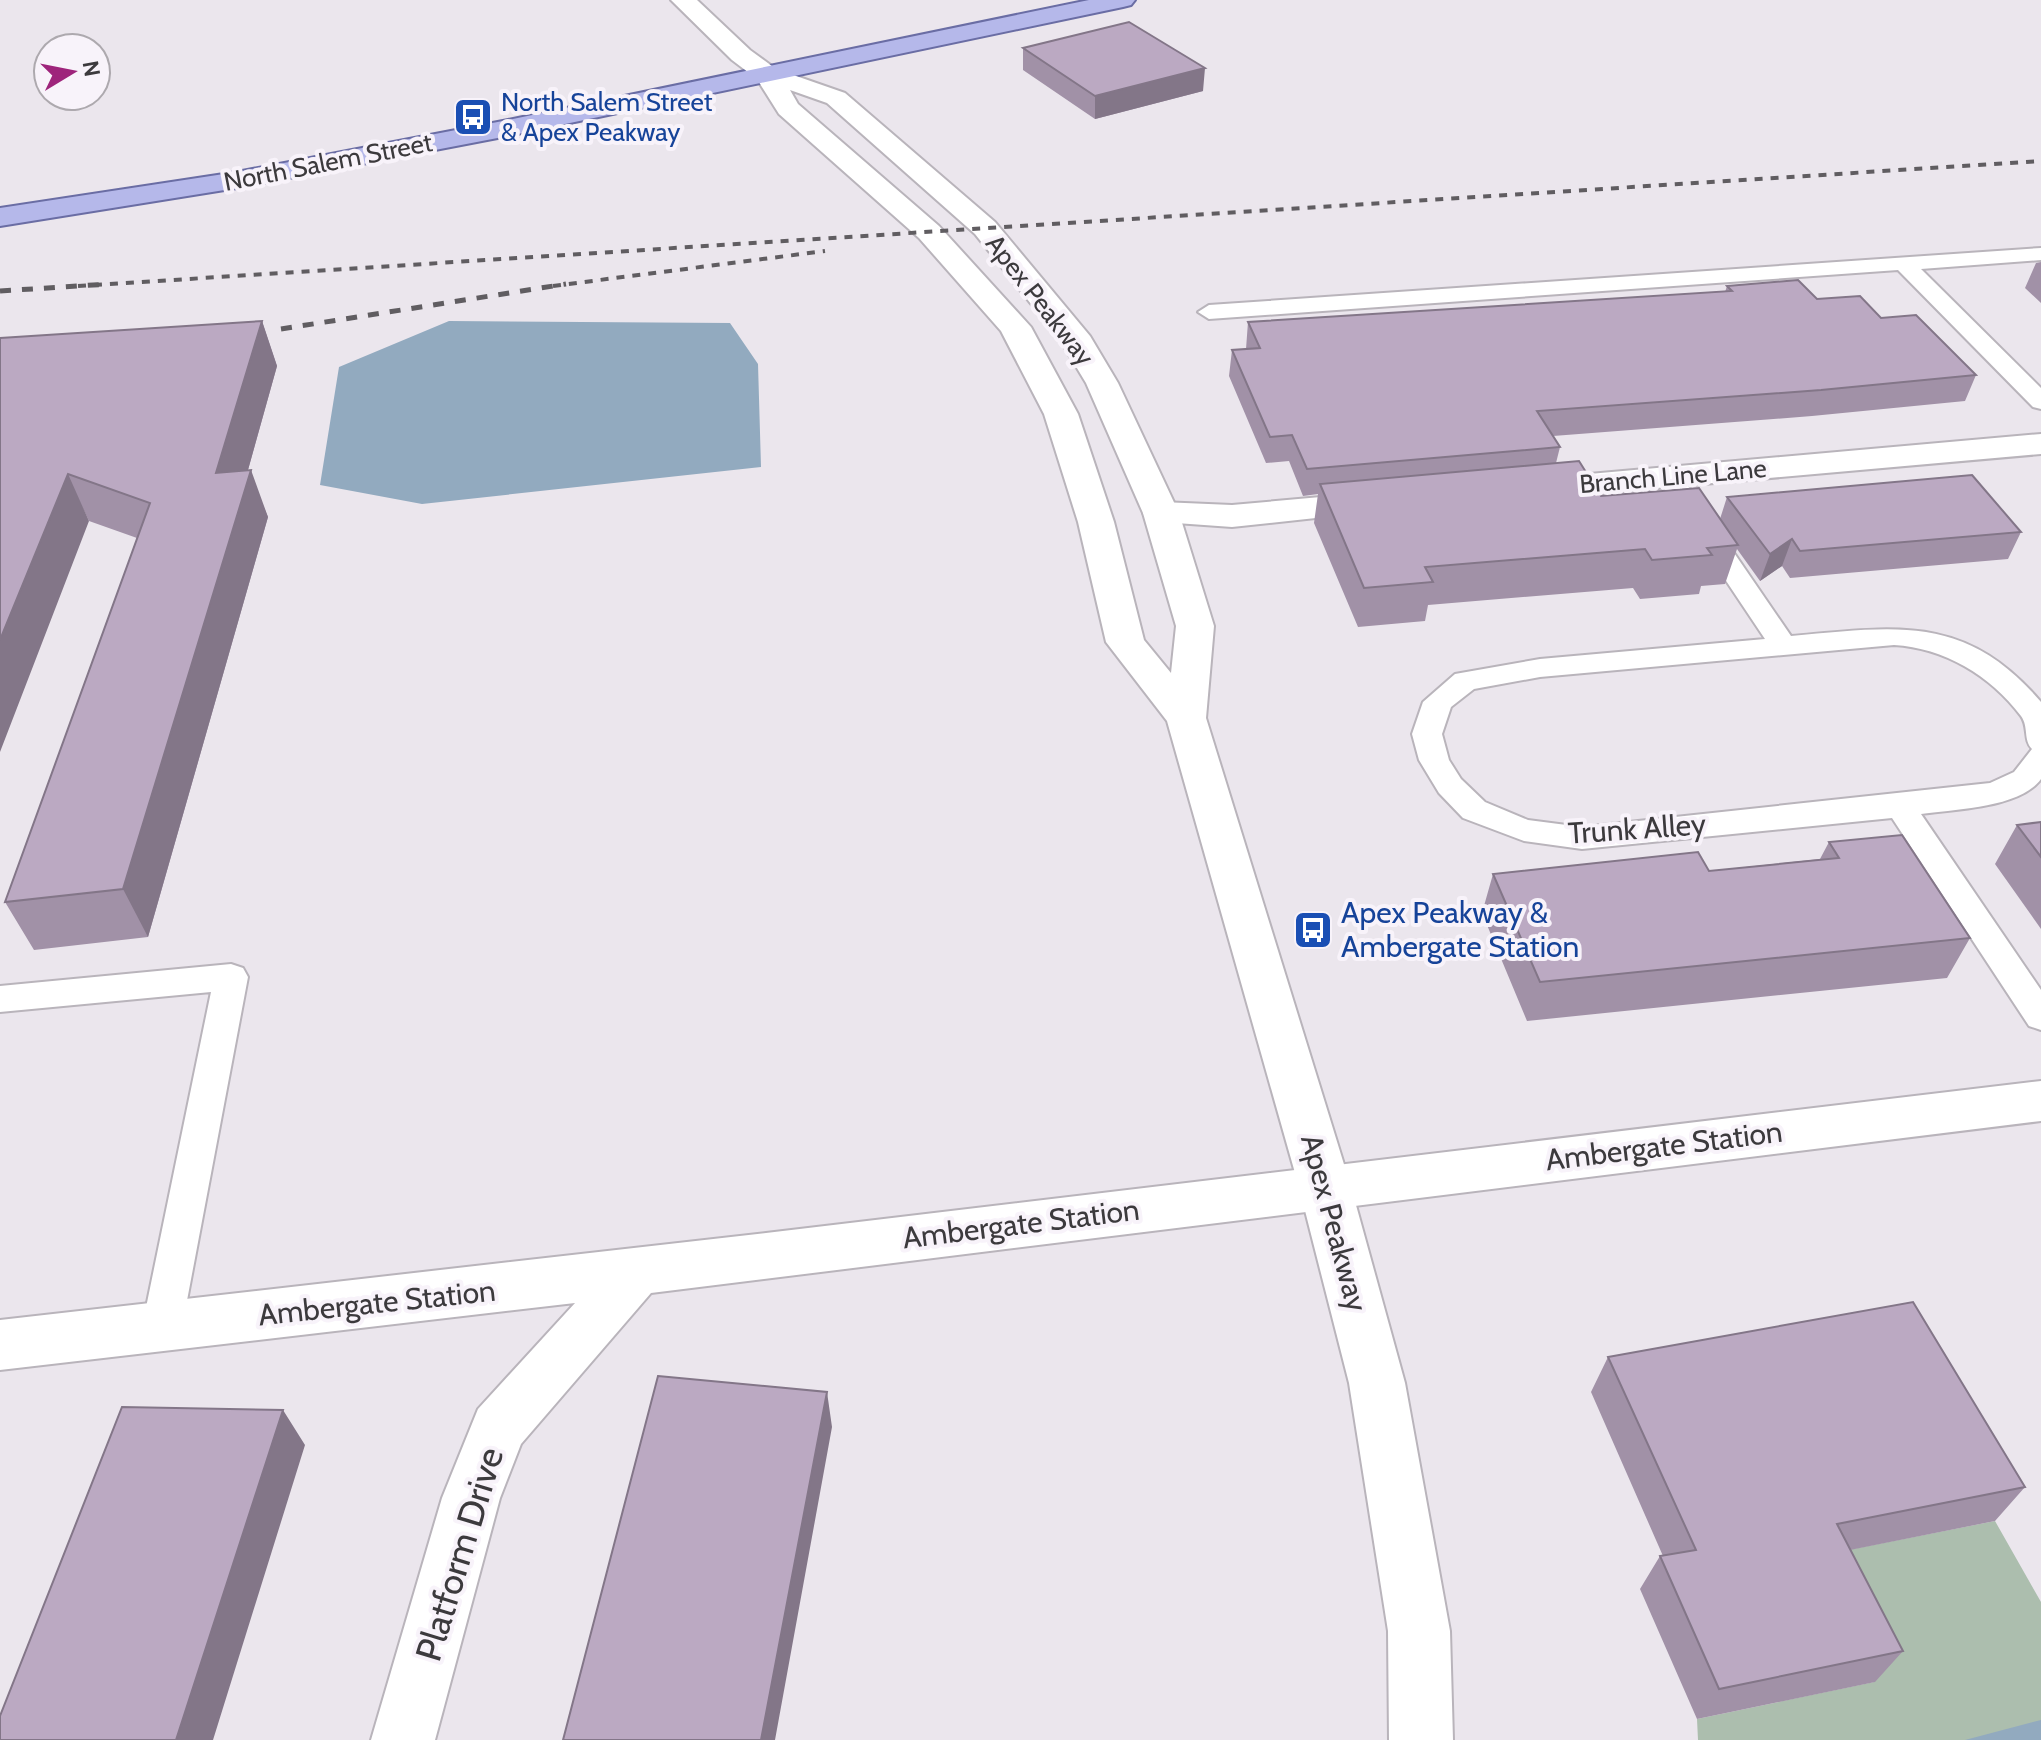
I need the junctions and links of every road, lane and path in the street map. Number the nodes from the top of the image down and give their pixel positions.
1 (683, 0) edge
2 (1123, 0) edge
3 (767, 74) junction
4 (0, 217) edge
5 (2041, 254) edge
6 (1903, 263) junction
7 (1209, 312) dead end
8 (2041, 402) edge
9 (2041, 444) edge
10 (1669, 476) junction
11 (1496, 492) edge
12 (1402, 501) edge
13 (1161, 513) junction
14 (1783, 645) junction
15 (1186, 718) junction
16 (2041, 742) edge
17 (2041, 757) edge
18 (1900, 806) junction
19 (0, 999) edge
20 (2041, 1017) edge
21 (2041, 1101) edge
22 (1325, 1187) junction
23 (635, 1274) junction
24 (162, 1327) junction
25 (0, 1345) edge
26 (403, 1740) edge
27 (1421, 1740) edge

1 - 3 main road, Apex Peakway
2 - 3 main road, North Salem Street
3 - 4 main road, North Salem Street
3 - 13 main road, Apex Peakway
3 - 15 main road, Apex Peakway
5 - 6 lane
6 - 7 lane
6 - 8 lane
9 - 10 main road, Branch Line Lane
10 - 11 main road, Branch Line Lane
10 - 14 lane
12 - 13 main road
13 - 15 main road, Apex Peakway
14 - 16 lane, Trunk Alley
14 - 18 lane, Trunk Alley
15 - 22 main road, Apex Peakway
17 - 18 lane, Trunk Alley
18 - 20 lane
19 - 24 lane
21 - 22 main road, Ambergate Station
22 - 23 main road, Ambergate Station
22 - 27 main road, Apex Peakway
23 - 24 main road, Ambergate Station
23 - 26 main road, Platform Drive
24 - 25 main road, Ambergate Station

